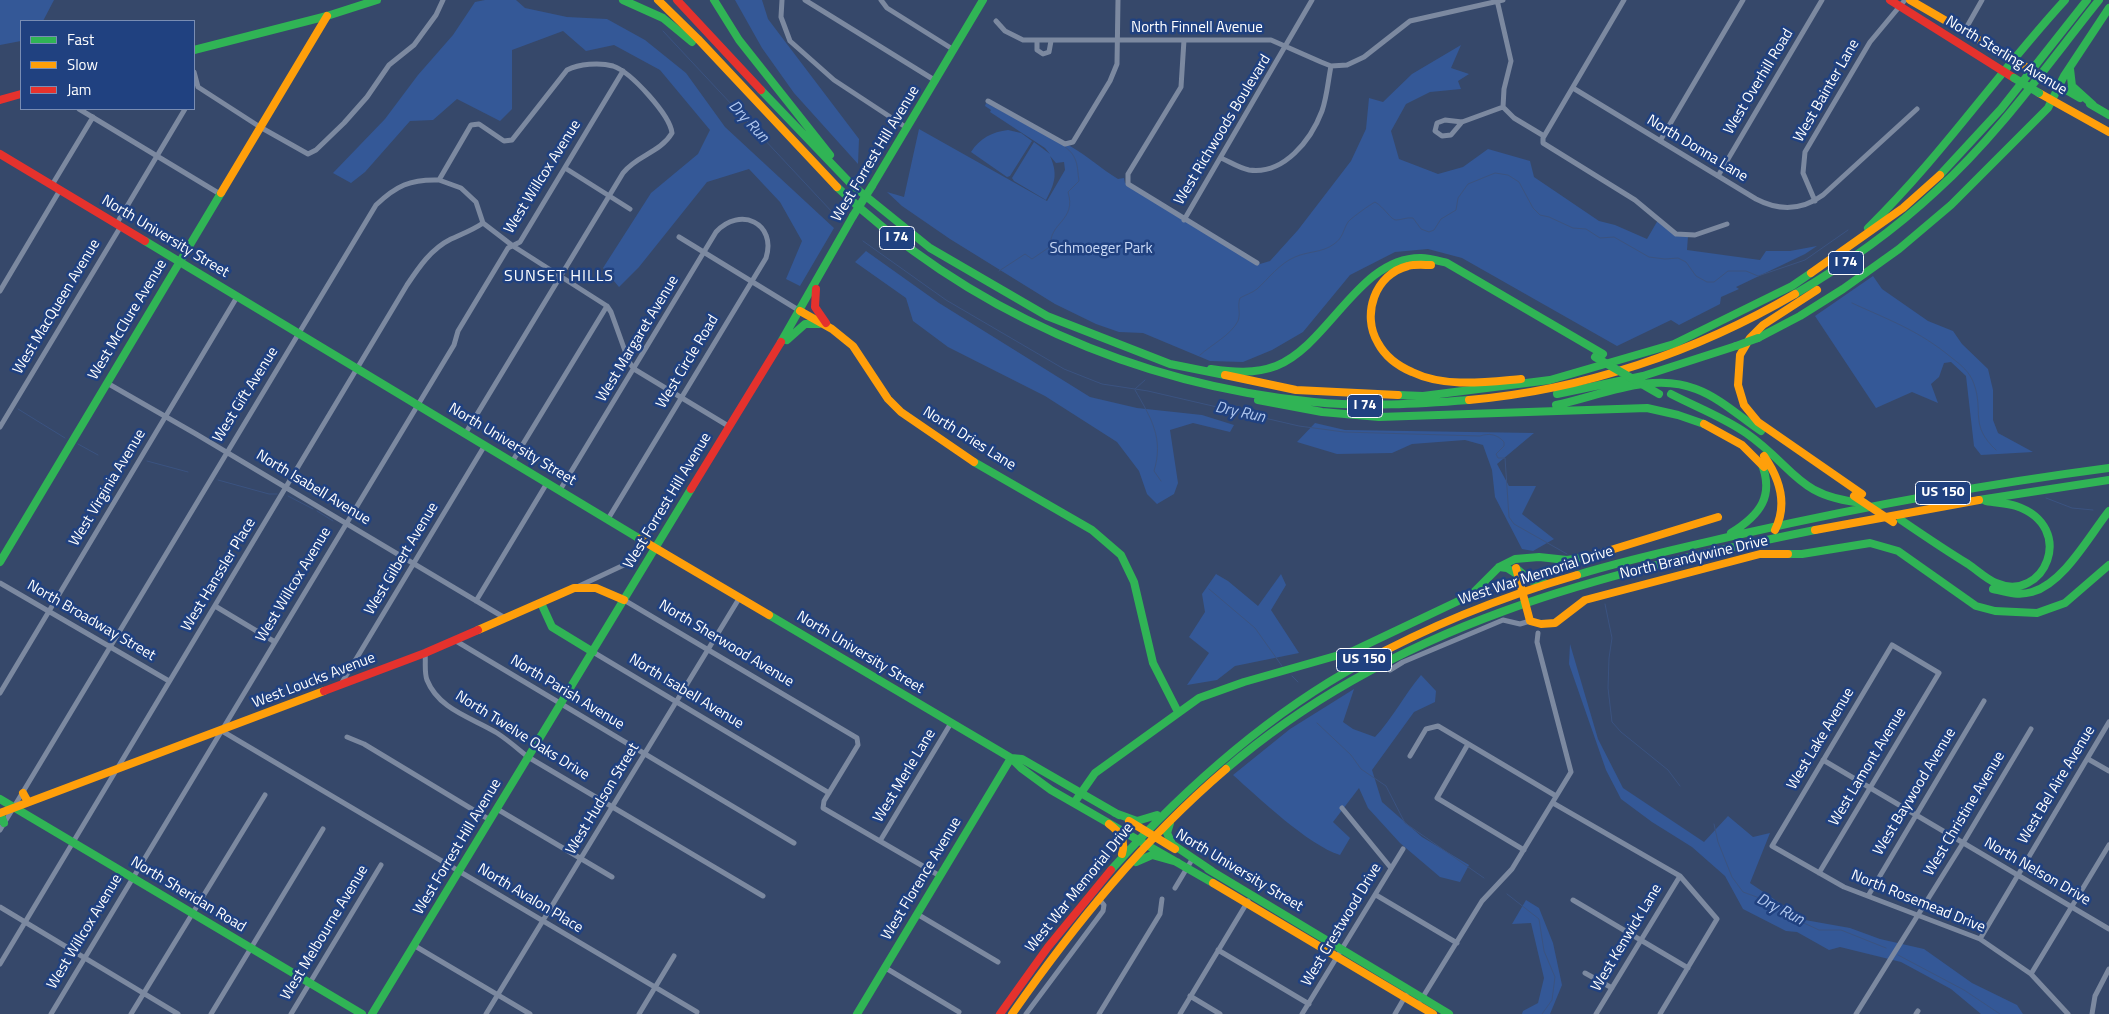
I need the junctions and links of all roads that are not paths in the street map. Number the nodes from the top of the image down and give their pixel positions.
1 (443, 0) edge
2 (623, 0) edge
3 (658, 0) edge
4 (677, 0) edge
5 (714, 0) edge
6 (782, 0) edge
7 (806, 0) edge
8 (881, 0) edge
9 (983, 0) edge
10 (1118, 0) edge
11 (1312, 0) edge
12 (1624, 0) edge
13 (1743, 0) edge
14 (1822, 0) edge
15 (1890, 0) edge
16 (1982, 0) edge
17 (2065, 0) edge
18 (2087, 0) edge
19 (2099, 0) edge
20 (374, 1) edge
21 (1499, 1) edge
22 (1904, 2) edge
23 (2109, 8) edge
24 (328, 16) junction
25 (996, 21) dead end
26 (1965, 30) junction
27 (1037, 40) junction
28 (1051, 40) junction
29 (1118, 40) junction
30 (1184, 40) junction
31 (1287, 46) junction
32 (195, 50) edge
33 (954, 50) junction
34 (2013, 58) junction
35 (2071, 65) junction
36 (1331, 66) junction
37 (623, 71) junction
38 (2003, 71) junction
39 (195, 76) edge
40 (936, 80) junction
41 (2059, 86) junction
42 (198, 87) junction
43 (1573, 88) junction
44 (195, 92) edge
45 (20, 94) edge
46 (0, 100) edge
47 (2053, 101) junction
48 (988, 102) dead end
49 (2093, 105) junction
50 (1503, 107) junction
51 (1917, 109) dead end
52 (81, 110) edge
53 (184, 110) edge
54 (2109, 115) edge
55 (93, 117) junction
56 (1462, 122) junction
57 (260, 127) junction
58 (908, 128) junction
59 (2109, 132) edge
60 (1544, 136) junction
61 (1660, 141) junction
62 (1978, 150) junction
63 (0, 155) edge
64 (157, 155) junction
65 (1221, 158) junction
66 (565, 168) junction
67 (1718, 176) junction
68 (439, 180) junction
69 (833, 184) junction
70 (52, 185) junction
71 (60, 190) junction
72 (220, 194) junction
73 (610, 195) junction
74 (1815, 201) junction
75 (878, 208) junction
76 (630, 209) dead end
77 (749, 220) joint
78 (1184, 220) junction
79 (483, 223) junction
80 (119, 224) junction
81 (1727, 224) dead end
82 (679, 238) dead end
83 (514, 246) junction
84 (704, 253) junction
85 (179, 261) junction
86 (1257, 263) dead end
87 (823, 271) junction
88 (561, 276) junction
89 (751, 282) junction
90 (0, 291) edge
91 (237, 297) junction
92 (607, 306) junction
93 (1754, 308) junction
94 (800, 311) junction
95 (1046, 318) junction
96 (830, 328) junction
97 (299, 332) junction
98 (774, 354) junction
99 (1599, 356) junction
100 (358, 368) junction
101 (634, 369) junction
102 (1571, 375) junction
103 (107, 383) junction
104 (1224, 389) junction
105 (1666, 393) junction
106 (1507, 397) junction
107 (682, 398) junction
108 (418, 404) junction
109 (166, 416) junction
110 (1408, 417) junction
111 (0, 427) edge
112 (730, 427) junction
113 (465, 434) junction
114 (485, 445) junction
115 (225, 452) junction
116 (512, 462) junction
117 (1764, 467) junction
118 (2109, 468) edge
119 (2109, 480) edge
120 (547, 483) junction
121 (286, 487) junction
122 (560, 490) junction
123 (1858, 495) junction
124 (1960, 501) junction
125 (1885, 504) junction
126 (2109, 511) edge
127 (1718, 516) dead end
128 (608, 518) junction
129 (1897, 521) junction
130 (346, 523) junction
131 (1778, 526) junction
132 (1715, 540) junction
133 (1753, 542) junction
134 (656, 548) junction
135 (1515, 559) junction
136 (0, 562) edge
137 (413, 564) junction
138 (632, 564) dead end
139 (2109, 565) edge
140 (1498, 567) junction
141 (1517, 572) junction
142 (0, 583) edge
143 (1547, 584) junction
144 (574, 588) junction
145 (1522, 592) junction
146 (740, 597) junction
147 (624, 600) junction
148 (476, 601) junction
149 (1523, 602) junction
150 (541, 603) junction
151 (215, 606) junction
152 (48, 612) junction
153 (505, 618) junction
154 (1530, 622) junction
155 (1538, 633) dead end
156 (456, 641) junction
157 (275, 642) junction
158 (110, 647) junction
159 (708, 650) junction
160 (593, 652) junction
161 (424, 653) junction
162 (1390, 670) dead end
163 (1938, 673) joint
164 (169, 681) junction
165 (341, 685) junction
166 (0, 693) edge
167 (1984, 701) dead end
168 (676, 703) junction
169 (560, 704) junction
170 (1178, 712) junction
171 (2109, 722) edge
172 (951, 723) junction
173 (2031, 729) dead end
174 (222, 730) junction
175 (347, 737) dead end
176 (1468, 744) junction
177 (645, 754) junction
178 (1410, 756) dead end
179 (528, 757) junction
180 (1011, 758) junction
181 (2088, 759) junction
182 (1823, 760) junction
183 (117, 769) junction
184 (2109, 771) edge
185 (1038, 780) junction
186 (1195, 781) junction
187 (1870, 788) junction
188 (23, 793) junction
189 (829, 793) junction
190 (1080, 793) junction
191 (265, 795) dead end
192 (1556, 796) junction
193 (0, 799) edge
194 (28, 802) junction
195 (1074, 802) junction
196 (1553, 803) junction
197 (613, 806) junction
198 (14, 808) junction
199 (1342, 808) dead end
200 (497, 809) junction
201 (0, 813) edge
202 (1115, 813) junction
203 (1916, 815) junction
204 (1174, 817) junction
205 (490, 820) junction
206 (4, 823) junction
207 (1109, 824) junction
208 (323, 829) dead end
209 (0, 830) edge
210 (1144, 831) junction
211 (1155, 837) junction
212 (1136, 839) junction
213 (880, 841) junction
214 (73, 843) junction
215 (794, 843) dead end
216 (1963, 843) junction
217 (1147, 845) junction
218 (2109, 845) edge
219 (1772, 846) joint
220 (1403, 849) dead end
221 (1524, 850) junction
222 (580, 859) junction
223 (1193, 859) junction
224 (1116, 862) junction
225 (1177, 862) junction
226 (381, 864) dead end
227 (1187, 868) junction
228 (1391, 868) junction
229 (459, 871) junction
230 (1820, 873) junction
231 (2018, 875) junction
232 (612, 876) dead end
233 (940, 876) junction
234 (1680, 876) junction
235 (132, 878) junction
236 (1175, 888) dead end
237 (1376, 895) junction
238 (763, 896) dead end
239 (1253, 896) junction
240 (1868, 896) junction
241 (1100, 899) junction
242 (1162, 900) dead end
243 (1573, 900) dead end
244 (1247, 903) junction
245 (0, 907) edge
246 (2071, 907) junction
247 (191, 913) junction
248 (917, 914) junction
249 (1917, 914) junction
250 (543, 921) junction
251 (25, 922) junction
252 (2109, 929) edge
253 (1980, 938) junction
254 (1640, 940) junction
255 (1457, 943) junction
256 (415, 946) junction
257 (251, 948) junction
258 (1218, 950) junction
259 (1341, 953) junction
260 (674, 956) dead end
261 (84, 958) junction
262 (998, 962) dead end
263 (0, 964) edge
264 (884, 968) junction
265 (1688, 968) junction
266 (2109, 969) edge
267 (1585, 972) dead end
268 (2031, 974) junction
269 (309, 983) junction
270 (655, 987) junction
271 (1612, 988) junction
272 (143, 993) junction
273 (1408, 993) junction
274 (498, 995) junction
275 (1190, 996) junction
276 (1423, 997) junction
277 (1308, 1004) junction
278 (1419, 1005) junction
279 (697, 1012) dead end
280 (959, 1012) dead end
281 (51, 1014) edge
282 (131, 1014) edge
283 (178, 1014) edge
284 (211, 1014) edge
285 (291, 1014) edge
286 (362, 1014) edge
287 (372, 1014) edge
288 (486, 1014) edge
289 (530, 1014) edge
290 (638, 1014) edge
291 (857, 1014) edge
292 (1000, 1014) edge
293 (1012, 1014) edge
294 (1026, 1014) edge
295 (1099, 1014) edge
296 (1180, 1014) edge
297 (1220, 1014) edge
298 (1302, 1014) edge
299 (1395, 1014) edge
300 (1433, 1014) edge
301 (1450, 1014) edge
302 (1596, 1014) edge
303 (1660, 1014) edge
304 (1856, 1014) edge
305 (2068, 1014) edge
306 (2092, 1014) edge

1 - 57 street
2 - 69 main road
3 - 69 main road, I 74
4 - 75 main road, I 74
5 - 75 main road
6 - 58 street
7 - 40 street
8 - 33 street
9 - 33 main road, West Forrest Hill Avenue
10 - 29 street
11 - 31 street, West Richwoods Boulevard
12 - 43 street
13 - 61 street
14 - 67 street, West Overhill Road
15 - 22 main road, North Sterling Avenue
16 - 26 street
17 - 34 main road
18 - 93 main road, I 74
19 - 62 main road, I 74
20 - 24 main road
21 - 36 street
21 - 50 street
22 - 26 main road, North Sterling Avenue
22 - 38 main road, North Sterling Avenue
22 - 74 street, West Bainter Lane
23 - 35 main road
24 - 32 main road
24 - 57 main road, West McClure Avenue
25 - 27 street, North Finnell Avenue
26 - 34 main road, North Sterling Avenue
27 - 28 street, North Finnell Avenue
27 - 28 street
28 - 29 street, North Finnell Avenue
29 - 30 street, North Finnell Avenue
29 - 48 street
30 - 31 street, North Finnell Avenue
30 - 78 street
31 - 36 street, North Finnell Avenue
31 - 65 street, West Richwoods Boulevard
33 - 40 main road, West Forrest Hill Avenue
34 - 38 main road
34 - 41 main road, North Sterling Avenue, bridge
35 - 41 main road
35 - 49 main road
36 - 65 street
37 - 66 street, West Willcox Avenue
37 - 68 street
37 - 73 street
38 - 47 main road, North Sterling Avenue, bridge
38 - 93 main road
39 - 42 street
40 - 58 main road, West Forrest Hill Avenue
41 - 47 main road
41 - 49 main road, North Sterling Avenue
42 - 44 street
42 - 57 street
43 - 60 street
43 - 61 street, North Donna Lane
45 - 46 main road
47 - 59 main road, North Sterling Avenue
47 - 106 main road, bridge
49 - 54 main road, North Sterling Avenue
50 - 56 street
50 - 60 street
51 - 74 street
52 - 55 street
53 - 64 street, West MacQueen Avenue
55 - 64 street
55 - 70 street
56 - 56 street
57 - 72 main road, West McClure Avenue
58 - 87 main road, West Forrest Hill Avenue, bridge
60 - 81 street
61 - 67 street, North Donna Lane
62 - 106 main road, I 74
62 - 123 main road
63 - 70 main road, North University Street
64 - 72 street
64 - 80 street, West MacQueen Avenue
65 - 78 street, West Richwoods Boulevard
66 - 73 street
66 - 83 street, West Willcox Avenue
67 - 74 street, North Donna Lane
68 - 79 street
68 - 97 street, West Gift Avenue
69 - 104 main road, I 74
70 - 71 main road, North University Street
71 - 80 main road, North University Street
71 - 90 street
72 - 85 main road, West McClure Avenue
73 - 76 street
73 - 88 street
75 - 95 main road, I 74
77 - 84 street, West Margaret Avenue
77 - 89 street, West Circle Road
78 - 86 street
79 - 83 street
79 - 100 street, West Hanssler Place
80 - 85 main road, North University Street
80 - 111 street, West MacQueen Avenue
82 - 84 street, North Dries Lane
83 - 88 street
83 - 108 street, West Willcox Avenue
84 - 89 street, North Dries Lane
84 - 101 street, West Margaret Avenue
85 - 91 main road, North University Street
85 - 103 main road, West McClure Avenue
87 - 94 main road, West Forrest Hill Avenue
87 - 96 main road
88 - 92 street
88 - 113 street
89 - 94 street, North Dries Lane
89 - 107 street, West Circle Road
91 - 97 main road, North University Street
91 - 109 street, West Virginia Avenue
92 - 101 street
92 - 116 street
93 - 102 main road, I 74
94 - 96 main road, North Dries Lane
94 - 98 main road, West Forrest Hill Avenue
95 - 99 main road
95 - 102 main road, I 74
96 - 98 main road
96 - 170 main road, North Dries Lane
97 - 100 main road, North University Street
97 - 115 street, West Gift Avenue
98 - 112 main road, West Forrest Hill Avenue
99 - 102 main road
99 - 105 main road, bridge
100 - 108 main road, North University Street
100 - 121 street, West Hanssler Place
101 - 107 street
101 - 122 street, West Margaret Avenue
103 - 109 street, North Isabell Avenue
103 - 136 main road, West McClure Avenue
104 - 106 main road, I 74
104 - 110 main road
105 - 117 main road
105 - 125 main road
105 - 131 main road
107 - 112 street
107 - 128 street, West Circle Road
108 - 113 main road, North University Street
108 - 130 street, West Willcox Avenue
109 - 115 street, North Isabell Avenue
109 - 152 street, West Virginia Avenue
110 - 117 main road
110 - 123 main road
112 - 134 main road, West Forrest Hill Avenue
113 - 114 main road, North University Street
114 - 116 main road, North University Street
114 - 137 street, West Gilbert Avenue
115 - 121 street, North Isabell Avenue
115 - 158 street, West Gift Avenue
116 - 120 main road, North University Street
117 - 132 main road
118 - 125 main road, West War Memorial Drive / US 150
119 - 124 main road, West War Memorial Drive / US 150
120 - 122 main road, North University Street
120 - 148 street
121 - 130 street, North Isabell Avenue
121 - 151 street, West Hanssler Place
122 - 128 main road, North University Street
123 - 129 main road, bridge
124 - 129 main road
124 - 133 main road, West War Memorial Drive / US 150
125 - 131 main road, West War Memorial Drive / US 150
126 - 129 main road
127 - 135 main road
128 - 134 main road, North University Street
130 - 137 street, North Isabell Avenue
130 - 157 street, West Willcox Avenue
131 - 132 main road, West War Memorial Drive / US 150
131 - 133 main road
132 - 143 main road, West War Memorial Drive / US 150
133 - 149 main road, West War Memorial Drive / US 150
134 - 146 main road, North University Street
134 - 147 main road, West Forrest Hill Avenue
135 - 140 main road
135 - 141 main road
137 - 148 street, North Isabell Avenue
137 - 165 street, West Gilbert Avenue
138 - 144 street, West Loucks Avenue
139 - 154 main road, North Brandywine Drive
140 - 141 main road
140 - 170 main road
141 - 143 main road
141 - 145 main road
142 - 152 street, North Broadway Street
143 - 145 main road, West War Memorial Drive / US 150
144 - 147 main road, North Sherwood Avenue
144 - 150 main road, West Loucks Avenue
145 - 149 main road
145 - 186 main road, West War Memorial Drive / US 150
146 - 159 street, West Hudson Street
146 - 172 main road, North University Street
147 - 159 street, North Sherwood Avenue
147 - 160 main road, West Forrest Hill Avenue
148 - 153 street, North Isabell Avenue
149 - 154 main road
149 - 204 main road, West War Memorial Drive / US 150
150 - 153 main road, West Loucks Avenue
150 - 160 main road, North Isabell Avenue
151 - 157 street
151 - 164 street, West Hanssler Place
152 - 158 street, North Broadway Street
152 - 166 street, West Virginia Avenue
153 - 156 main road, West Loucks Avenue
154 - 162 street, North Brandywine Drive
155 - 192 street
156 - 161 main road, West Loucks Avenue
156 - 169 street, North Parish Avenue
157 - 174 street, West Willcox Avenue
158 - 164 street, North Broadway Street
158 - 188 street, West Gift Avenue
159 - 168 street, West Hudson Street
159 - 189 street, North Sherwood Avenue
160 - 168 street, North Isabell Avenue
160 - 169 main road, West Forrest Hill Avenue
161 - 165 main road, West Loucks Avenue
161 - 179 street, North Twelve Oaks Drive
163 - 182 street, West Lake Avenue
163 - 187 street, West Lamont Avenue
164 - 183 street, West Hanssler Place
165 - 174 main road, West Loucks Avenue
167 - 203 street, West Baywood Avenue
168 - 177 street, West Hudson Street
168 - 189 street, North Isabell Avenue
169 - 177 street, North Parish Avenue
169 - 179 main road, West Forrest Hill Avenue
170 - 190 main road
171 - 181 street, West Bel Aire Avenue
172 - 180 main road, North University Street
172 - 213 street, West Merle Lane
173 - 216 street, West Christine Avenue
174 - 183 main road, West Loucks Avenue
174 - 229 street, North Avalon Place
174 - 235 street, West Willcox Avenue
175 - 205 street
176 - 178 street
176 - 192 street
176 - 221 street
177 - 197 street, West Hudson Street
177 - 215 street, North Parish Avenue
179 - 197 street, North Twelve Oaks Drive
179 - 200 main road, West Forrest Hill Avenue
180 - 185 main road, North University Street
180 - 190 main road, North University Street
180 - 233 main road, West Florence Avenue
181 - 184 street
181 - 231 street, West Bel Aire Avenue
182 - 187 street, North Nelson Drive
182 - 219 street, West Lake Avenue
183 - 194 main road, West Loucks Avenue
183 - 214 street, West Hanssler Place
185 - 190 main road
185 - 195 main road, North University Street
186 - 202 main road
186 - 210 main road, West War Memorial Drive / US 150
187 - 203 street, North Nelson Drive
187 - 230 street, West Lamont Avenue
188 - 194 main road
188 - 198 street, West Gift Avenue
189 - 213 street
190 - 195 main road
190 - 202 main road, North University Street
191 - 247 street
192 - 196 street
193 - 198 main road, North Sheridan Road
194 - 198 main road, West Loucks Avenue
195 - 207 main road, North University Street
196 - 221 street
196 - 234 street
197 - 222 street, West Hudson Street
197 - 238 street, North Twelve Oaks Drive
198 - 201 main road, West Loucks Avenue
198 - 206 street, West Gift Avenue
198 - 214 main road, North Sheridan Road
199 - 228 street
200 - 205 main road, West Forrest Hill Avenue
200 - 222 street
201 - 206 main road
202 - 210 main road, North University Street
203 - 216 street, North Nelson Drive
203 - 240 street, West Baywood Avenue
204 - 211 main road, West War Memorial Drive / US 150
204 - 223 main road
205 - 229 main road, West Forrest Hill Avenue
206 - 209 street, West Gift Avenue
207 - 212 main road, North University Street
207 - 224 main road
208 - 257 street
210 - 211 main road, North University Street
210 - 212 main road, West War Memorial Drive / US 150
211 - 217 main road, West War Memorial Drive / US 150
211 - 223 main road, North University Street
212 - 217 main road, North University Street
212 - 224 main road, West War Memorial Drive / US 150
213 - 233 street
214 - 235 main road, North Sheridan Road
214 - 251 street, West Hanssler Place
216 - 231 street, North Nelson Drive
216 - 249 street, West Christine Avenue
217 - 225 main road, North University Street
217 - 241 main road, West War Memorial Drive / US 150
218 - 246 street
219 - 230 street, North Rosemead Drive
220 - 228 street, West Crestwood Drive
221 - 255 street
222 - 232 street
222 - 250 street, West Hudson Street
223 - 227 street
223 - 239 main road, North University Street
224 - 292 main road, West War Memorial Drive / US 150
225 - 227 main road, North University Street
225 - 241 main road
226 - 269 street, West Melbourne Avenue
227 - 236 street
227 - 244 main road, North University Street
228 - 237 street, West Crestwood Drive
229 - 250 street, North Avalon Place
229 - 256 main road, West Forrest Hill Avenue
230 - 240 street, North Rosemead Drive
231 - 246 street, North Nelson Drive
231 - 253 street, West Bel Aire Avenue
233 - 248 main road, West Florence Avenue
234 - 254 street, West Kenwick Lane
234 - 265 street
235 - 247 main road, North Sheridan Road
235 - 261 street, West Willcox Avenue
237 - 255 street
237 - 259 street, West Crestwood Drive
239 - 244 street
239 - 259 main road, North University Street
240 - 249 street, North Rosemead Drive
241 - 293 main road, West War Memorial Drive / US 150
241 - 294 street
242 - 295 street
243 - 254 street
244 - 258 street
244 - 259 main road, North University Street
245 - 251 street
246 - 252 street, North Nelson Drive
246 - 268 street
247 - 257 main road, North Sheridan Road
247 - 272 street
248 - 262 street
248 - 264 main road, West Florence Avenue
249 - 253 street, North Rosemead Drive
249 - 304 street, West Christine Avenue
250 - 270 street, North Avalon Place
250 - 274 street, West Hudson Street
251 - 261 street
251 - 263 street, West Hanssler Place
253 - 268 street, North Rosemead Drive
254 - 265 street
254 - 271 street, West Kenwick Lane
255 - 276 street
256 - 274 street
256 - 287 main road, West Forrest Hill Avenue
257 - 269 main road, North Sheridan Road
257 - 284 street
258 - 275 street
258 - 277 street
259 - 273 main road, North University Street
259 - 277 street, West Crestwood Drive
260 - 270 street
261 - 272 street
261 - 281 street, West Willcox Avenue
264 - 280 street
264 - 291 main road, West Florence Avenue
265 - 303 street
266 - 306 street
267 - 271 street
268 - 305 street, North Rosemead Drive
269 - 285 street, West Melbourne Avenue
269 - 286 main road, North Sheridan Road
270 - 279 street, North Avalon Place
270 - 290 street
271 - 302 street, West Kenwick Lane
272 - 282 street
272 - 283 street
273 - 276 main road, North University Street
273 - 278 main road, North University Street
273 - 299 street
274 - 288 street, West Hudson Street
274 - 289 street
275 - 296 street
275 - 297 street
276 - 278 street
276 - 301 main road, North University Street
277 - 298 street, West Crestwood Drive
278 - 300 main road, North University Street

